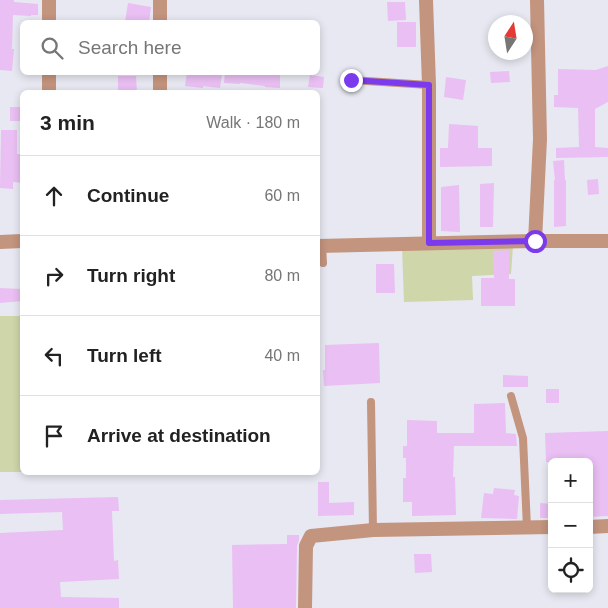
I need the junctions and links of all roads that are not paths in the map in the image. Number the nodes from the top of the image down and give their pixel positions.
1 (49, 0) edge
2 (160, 0) edge
3 (426, 0) edge
4 (536, 0) edge
5 (49, 20) edge
6 (160, 20) edge
7 (49, 75) edge
8 (160, 75) edge
9 (351, 80) dead end
10 (429, 85) junction
11 (48, 90) edge
12 (160, 90) edge
13 (535, 241) junction
14 (608, 241) edge
15 (0, 242) edge
16 (20, 242) edge
17 (429, 243) junction
18 (320, 246) edge
19 (323, 263) dead end
20 (512, 396) dead end
21 (371, 402) dead end
22 (608, 526) edge
23 (593, 527) edge
24 (526, 528) junction
25 (548, 528) edge
26 (373, 530) junction
27 (305, 608) edge

1 - 5 street
2 - 6 street
3 - 10 street
4 - 13 street
7 - 11 street
8 - 12 street
9 - 10 lane
10 - 17 street
13 - 14 street
13 - 17 street
15 - 16 street
17 - 18 street
18 - 19 lane
20 - 24 lane
21 - 26 lane
22 - 23 street
24 - 25 street
24 - 26 street
26 - 27 street

